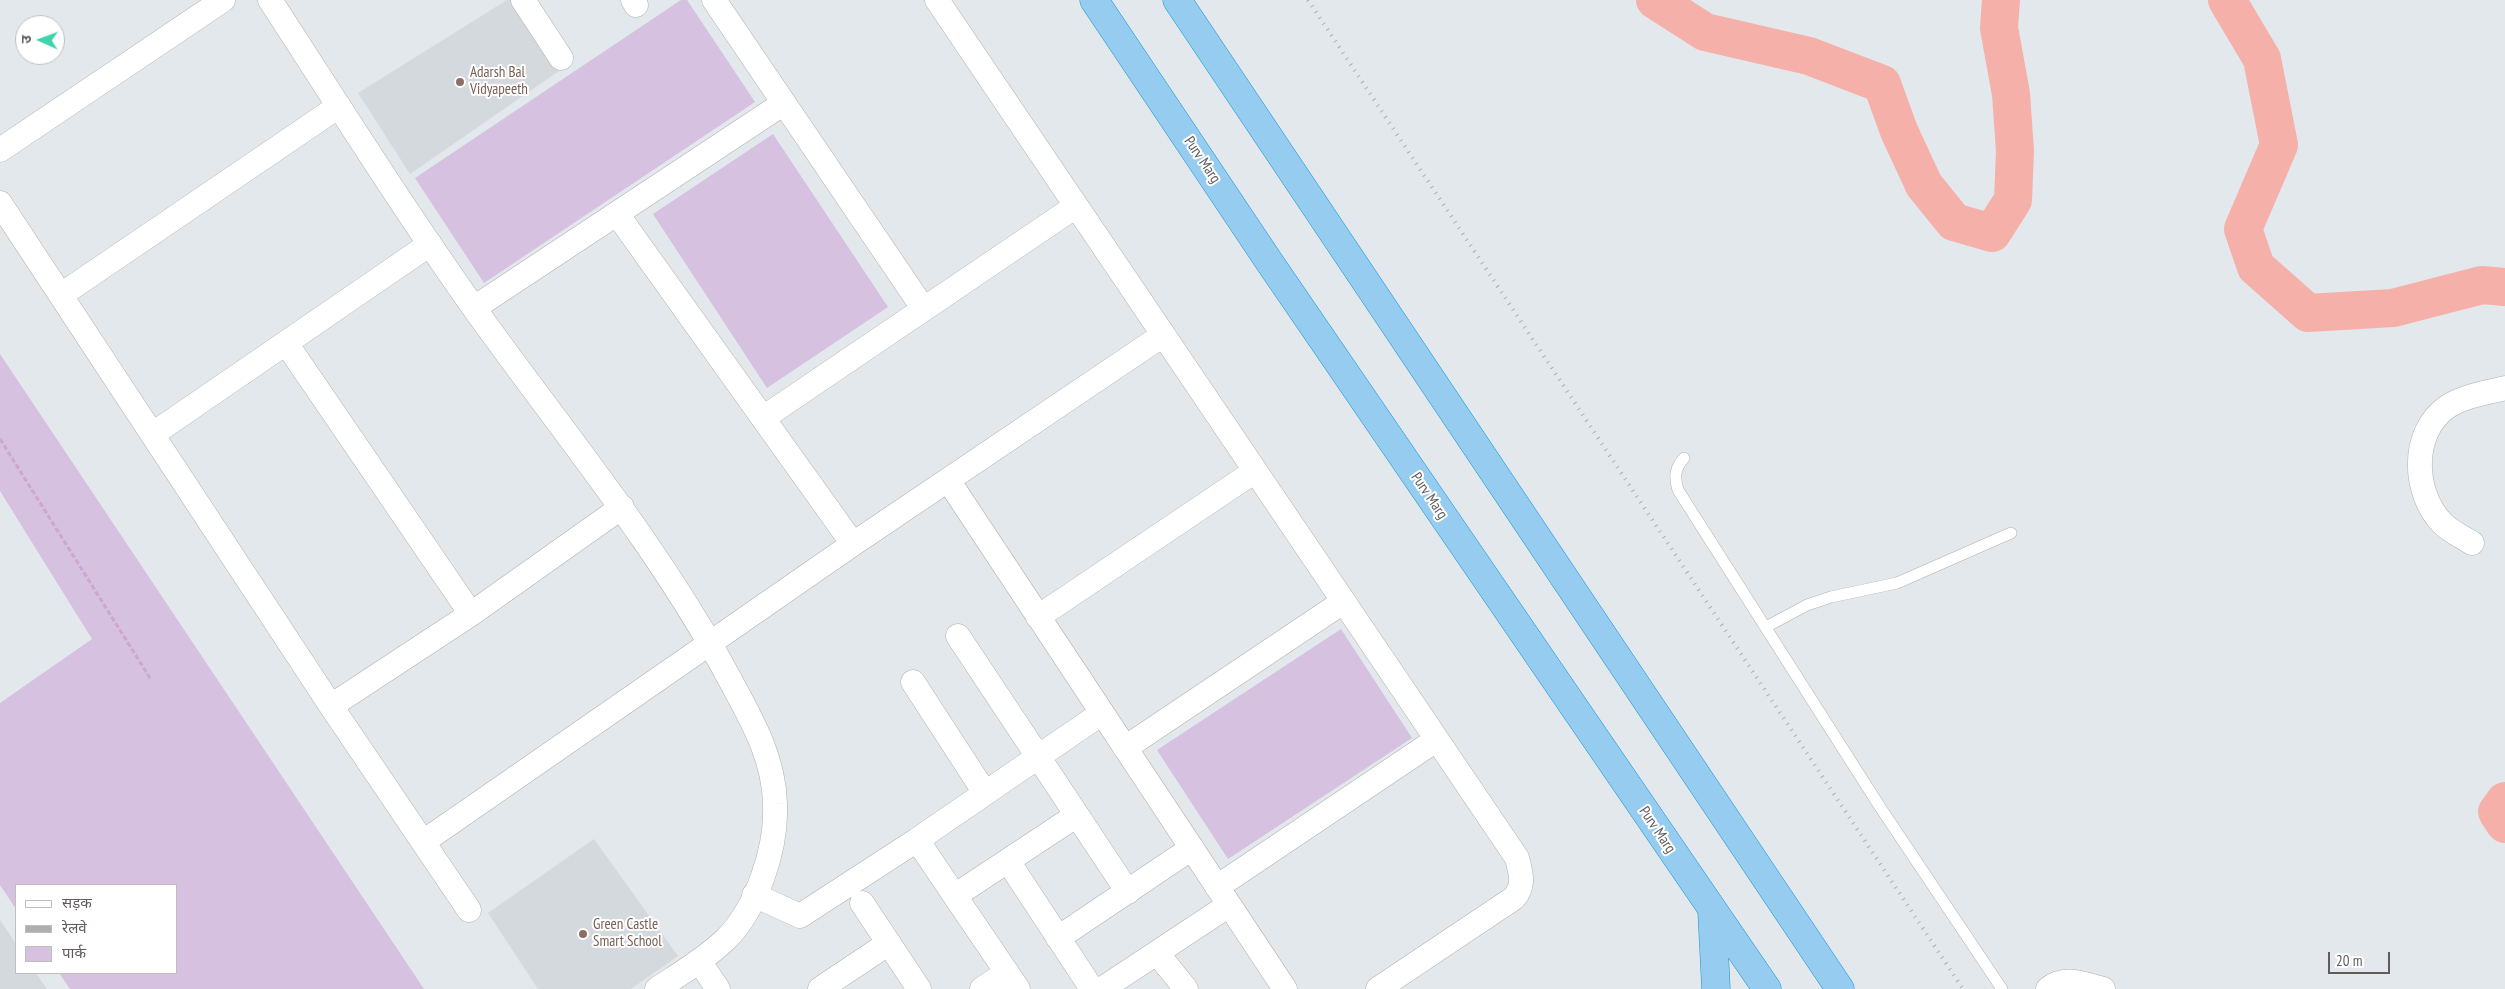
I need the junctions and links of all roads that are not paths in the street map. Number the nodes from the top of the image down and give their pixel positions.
1 (223, 0) edge
2 (270, 0) edge
3 (523, 0) edge
4 (714, 0) edge
5 (937, 0) edge
6 (1094, 0) edge
7 (1176, 0) edge
8 (561, 58) dead end
9 (784, 103) junction
10 (339, 106) junction
11 (0, 150) edge
12 (0, 203) edge
13 (1076, 206) junction
14 (617, 214) junction
15 (430, 244) junction
16 (61, 296) junction
17 (474, 308) junction
18 (923, 308) junction
19 (1163, 335) junction
20 (286, 343) junction
21 (2505, 388) edge
22 (763, 418) junction
23 (153, 434) junction
24 (1684, 458) dead end
25 (1255, 472) junction
26 (948, 480) junction
27 (622, 506) junction
28 (2011, 533) dead end
29 (2472, 543) dead end
30 (853, 544) junction
31 (1344, 602) junction
32 (471, 614) junction
33 (1038, 617) junction
34 (1766, 627) junction
35 (958, 636) dead end
36 (710, 643) junction
37 (914, 682) dead end
38 (331, 706) junction
39 (1102, 713) junction
40 (1436, 740) junction
41 (1125, 748) junction
42 (1038, 756) junction
43 (986, 793) junction
44 (1077, 815) junction
45 (917, 840) junction
46 (423, 842) junction
47 (1192, 848) junction
48 (1008, 861) junction
49 (1128, 892) junction
50 (754, 895) junction
51 (956, 895) junction
52 (1223, 896) junction
53 (862, 903) dead end
54 (470, 910) dead end
55 (1712, 910) junction
56 (1058, 938) junction
57 (889, 943) junction
58 (1157, 953) junction
59 (699, 961) junction
60 (1012, 980) edge
61 (657, 989) edge
62 (718, 989) edge
63 (820, 989) edge
64 (919, 989) edge
65 (982, 989) edge
66 (1092, 989) edge
67 (1102, 989) edge
68 (1186, 989) edge
69 (1285, 989) edge
70 (1378, 989) edge
71 (1716, 989) edge
72 (1767, 989) edge
73 (1840, 989) edge
74 (2002, 989) edge
75 (2048, 989) edge
76 (2103, 989) edge

1 - 11 street
2 - 10 street
3 - 8 street
4 - 9 street
5 - 13 street
6 - 55 highway, Purv Marg
7 - 73 highway
9 - 14 street
9 - 18 street
10 - 15 street
10 - 16 street
12 - 16 street
13 - 18 street
13 - 19 street
14 - 17 street
14 - 22 street
15 - 17 street
15 - 20 street
16 - 23 street
17 - 27 street
18 - 22 street
19 - 25 street
19 - 26 street
20 - 23 street
20 - 32 street
21 - 29 street
22 - 30 street
23 - 38 street
24 - 34 lane
25 - 31 street
25 - 33 street
26 - 30 street
26 - 33 street
27 - 32 street
27 - 36 street
28 - 34 lane
30 - 36 street
31 - 40 street
31 - 41 street
32 - 38 street
33 - 39 street
34 - 74 lane
35 - 42 street
36 - 46 street
36 - 50 street
37 - 43 street
38 - 46 street
39 - 41 street
39 - 42 street
40 - 52 street
40 - 70 street
41 - 47 street
42 - 43 street
42 - 44 street
43 - 45 street
44 - 48 street
44 - 49 street
45 - 50 street
45 - 51 street
46 - 54 street
47 - 49 street
47 - 52 street
48 - 51 street
48 - 56 street
49 - 56 street
50 - 59 street
51 - 60 street
52 - 58 street
52 - 69 street
53 - 57 street
55 - 71 highway
55 - 72 highway, Purv Marg
56 - 66 street
57 - 63 street
57 - 64 street
58 - 67 street
58 - 68 street
59 - 61 street
59 - 62 street
60 - 65 street
75 - 76 street

